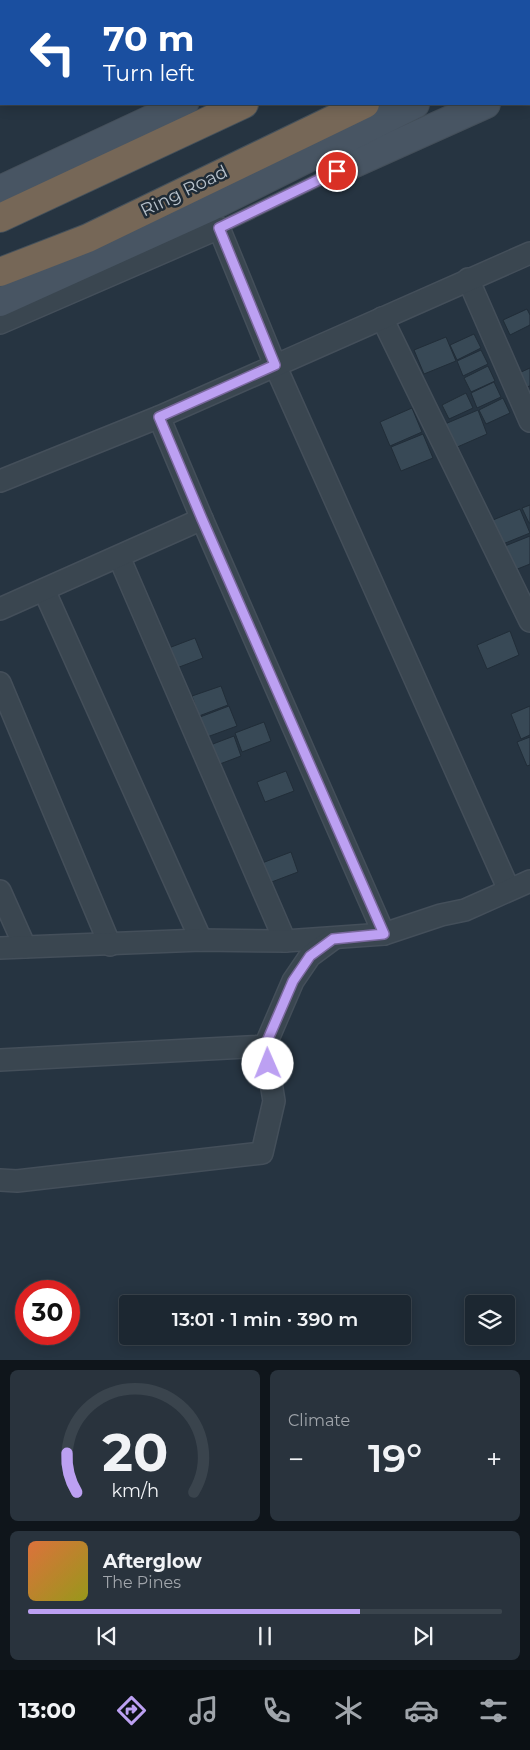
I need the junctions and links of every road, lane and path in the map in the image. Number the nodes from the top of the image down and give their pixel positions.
1 (182, 105) edge
2 (242, 105) edge
3 (363, 105) edge
4 (413, 105) edge
5 (484, 105) edge
6 (337, 171) joint
7 (0, 190) edge
8 (0, 218) edge
9 (219, 228) junction
10 (530, 253) edge
11 (0, 272) edge
12 (468, 279) junction
13 (0, 302) edge
14 (382, 318) junction
15 (0, 323) edge
16 (275, 365) junction
17 (159, 417) junction
18 (530, 421) edge
19 (0, 481) edge
20 (202, 519) junction
21 (119, 557) junction
22 (44, 590) junction
23 (0, 609) edge
24 (530, 621) edge
25 (0, 683) edge
26 (530, 881) edge
27 (508, 890) junction
28 (0, 891) edge
29 (384, 934) junction
30 (333, 939) junction
31 (201, 940) junction
32 (285, 941) junction
33 (110, 945) junction
34 (25, 947) junction
35 (0, 948) edge
36 (265, 1046) junction
37 (0, 1060) edge
38 (0, 1180) edge

1 - 7 street
2 - 8 highway
3 - 11 highway, Ring Road
4 - 13 street
5 - 6 street
6 - 9 lane
9 - 15 street
9 - 16 street
10 - 12 street
12 - 14 street
12 - 18 street
14 - 16 street
14 - 24 street
16 - 17 street
16 - 27 street
17 - 19 street
17 - 20 street
20 - 21 street
20 - 29 street
21 - 22 street
21 - 32 street
22 - 23 street
22 - 31 street
25 - 33 street
26 - 27 street
27 - 29 street
28 - 34 street
29 - 30 street
30 - 32 street
30 - 36 street
31 - 32 street
31 - 33 street
33 - 34 street
34 - 35 street
36 - 37 street
36 - 38 street

